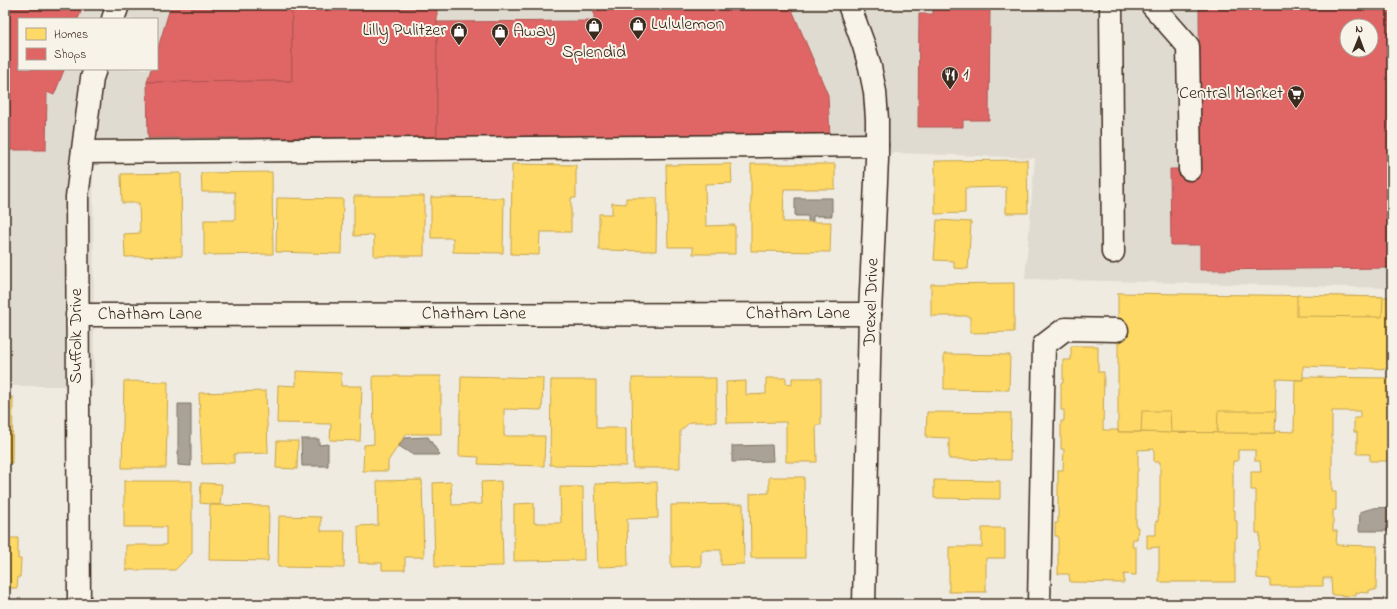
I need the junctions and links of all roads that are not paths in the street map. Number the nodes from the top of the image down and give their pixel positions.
1 (118, 5) edge
2 (849, 5) edge
3 (1111, 5) edge
4 (1152, 5) edge
5 (113, 18) edge
6 (95, 70) edge
7 (877, 146) junction
8 (82, 152) junction
9 (1190, 169) dead end
10 (1113, 252) dead end
11 (870, 314) junction
12 (77, 315) junction
13 (1117, 330) dead end
14 (79, 604) edge
15 (864, 604) edge
16 (1039, 604) edge

1 - 5 street
2 - 7 street, Drexel Drive
3 - 10 street
4 - 9 street
6 - 8 street, Suffolk Drive
7 - 8 street
7 - 11 street, Drexel Drive
8 - 12 street, Suffolk Drive
11 - 12 street, Chatham Lane
11 - 15 street, Drexel Drive
12 - 14 street, Suffolk Drive
13 - 16 street

